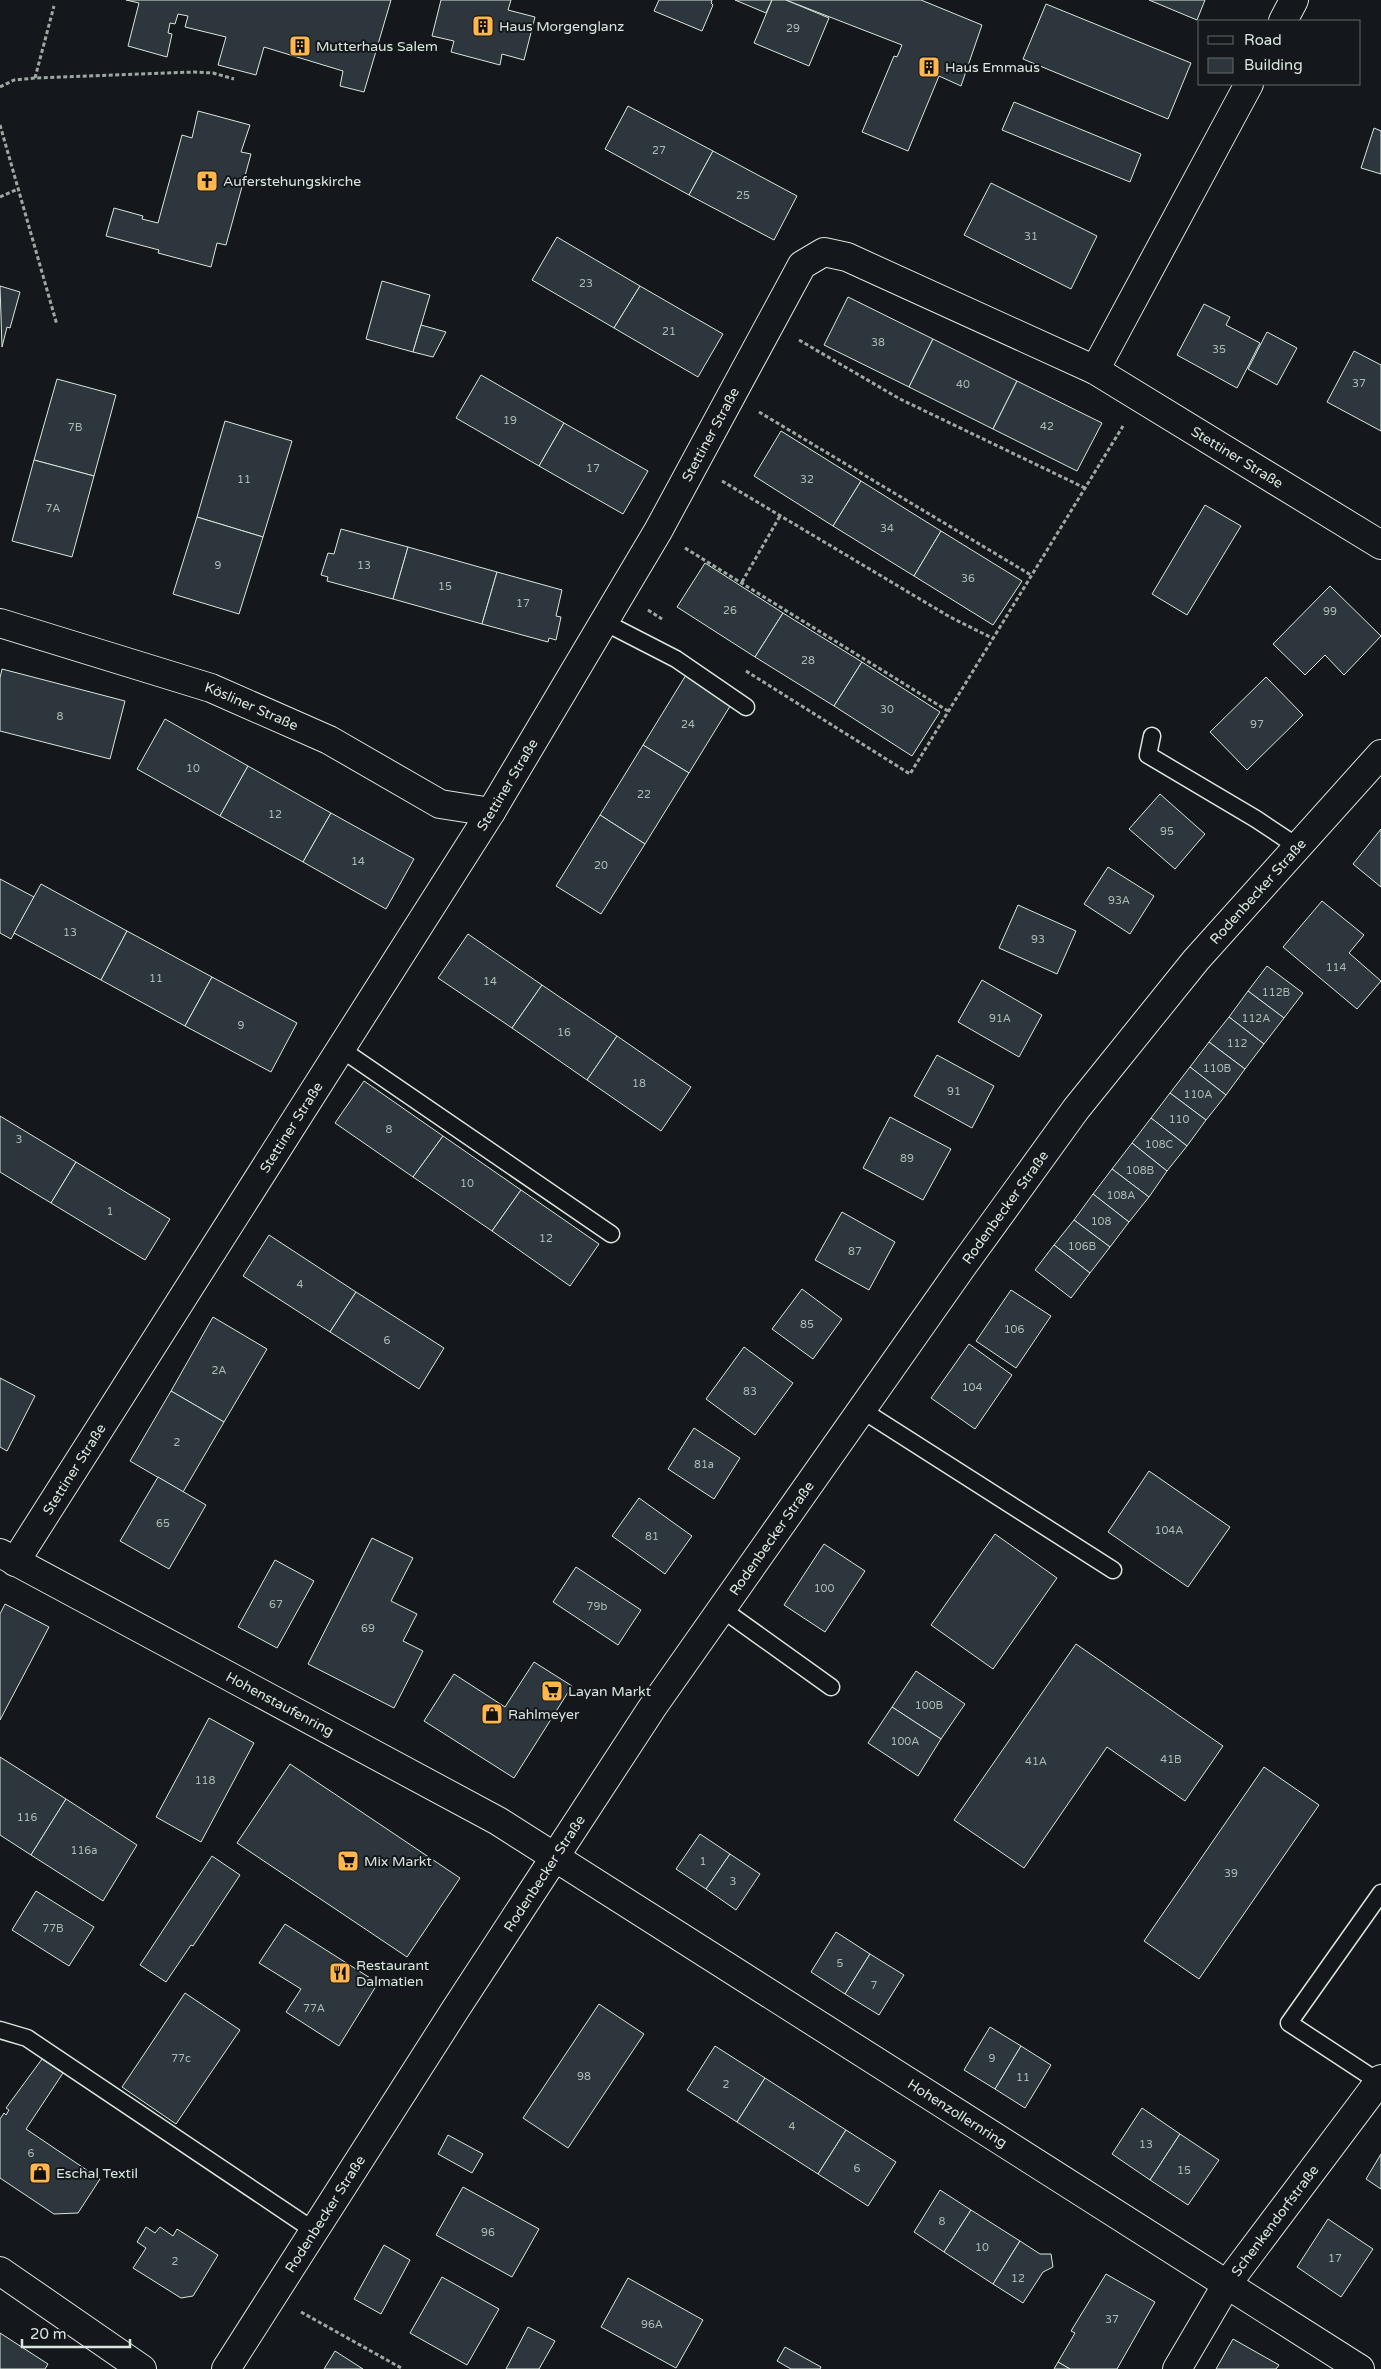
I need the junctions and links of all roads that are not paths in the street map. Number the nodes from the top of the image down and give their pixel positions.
1 (1294, 0) edge
2 (1284, 20) edge
3 (1248, 85) edge
4 (1095, 370) junction
5 (1381, 544) edge
6 (604, 622) junction
7 (0, 624) edge
8 (746, 707) dead end
9 (1152, 736) dead end
10 (1381, 754) edge
11 (491, 812) junction
12 (1298, 848) junction
13 (341, 1049) junction
14 (611, 1234) dead end
15 (862, 1410) junction
16 (8, 1557) edge
17 (1113, 1570) dead end
18 (722, 1609) junction
19 (831, 1687) dead end
20 (556, 1857) junction
21 (1381, 1893) edge
22 (0, 2030) edge
23 (1380, 2080) edge
24 (313, 2230) junction
25 (0, 2271) edge
26 (1226, 2284) junction
27 (142, 2369) edge
28 (226, 2369) edge
29 (1177, 2369) edge
30 (1360, 2369) edge

1 - 2 street
3 - 4 street
4 - 5 street, Stettiner Straße
4 - 6 street, Stettiner Straße
6 - 8 lane
6 - 11 street, Stettiner Straße
7 - 11 street, Kösliner Straße
9 - 12 lane
10 - 12 street, Rodenbecker Straße
11 - 13 street, Stettiner Straße
12 - 15 street, Rodenbecker Straße
13 - 14 lane
13 - 16 street, Stettiner Straße
15 - 17 lane
15 - 18 street, Rodenbecker Straße
16 - 20 street, Hohenstaufenring
18 - 19 lane
18 - 20 street, Rodenbecker Straße
20 - 24 street, Rodenbecker Straße
20 - 26 street, Hohenzollernring
21 - 23 lane
22 - 24 lane
23 - 26 street, Schenkendorfstraße
24 - 28 street, Rodenbecker Straße
25 - 27 street
26 - 29 street, Schenkendorfstraße
26 - 30 street, Hohenzollernring

